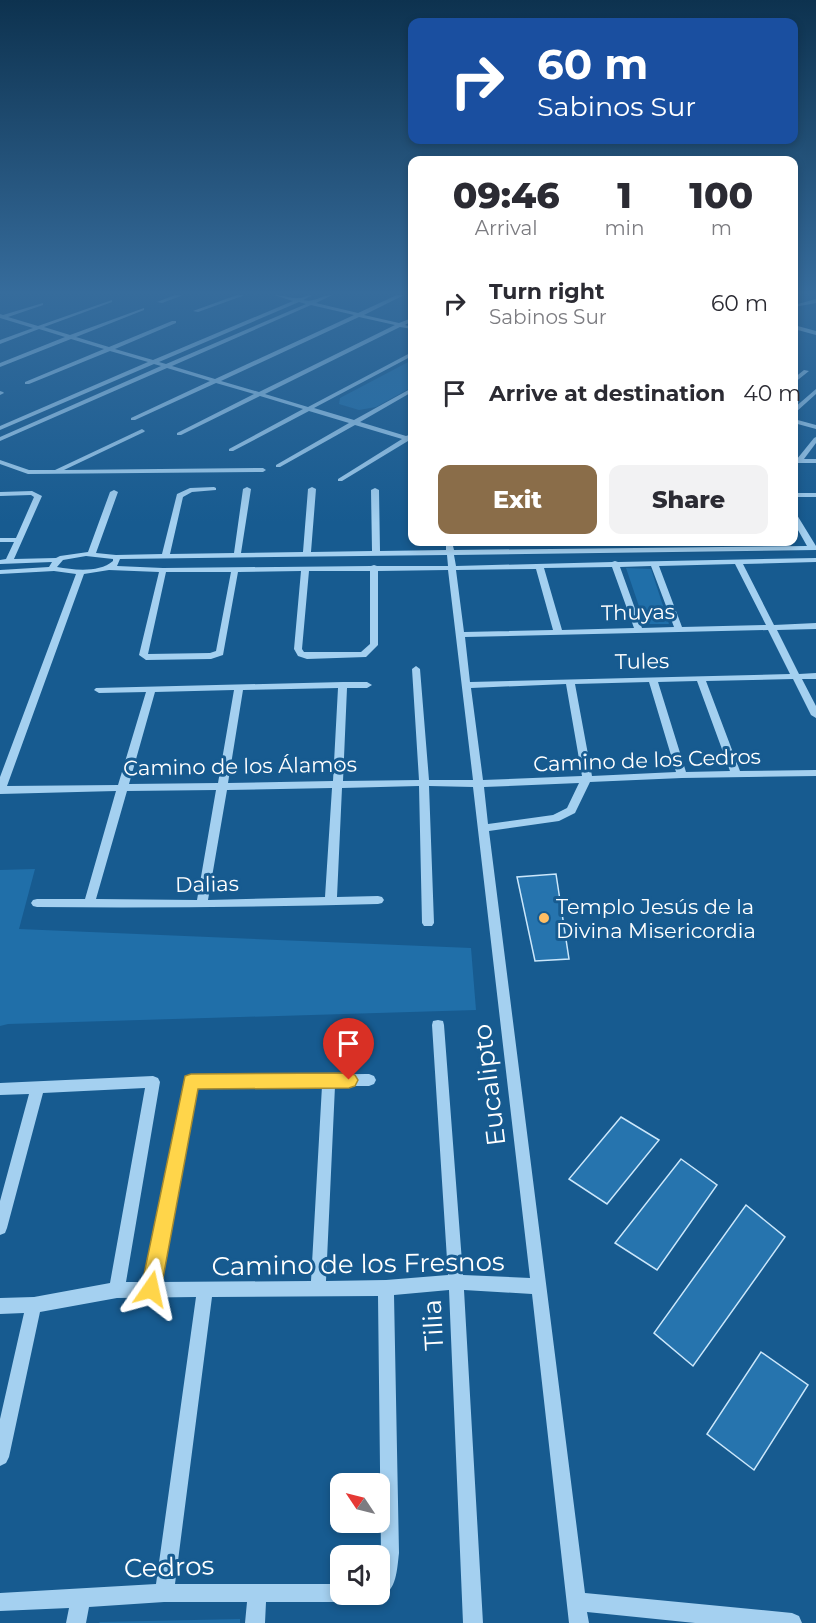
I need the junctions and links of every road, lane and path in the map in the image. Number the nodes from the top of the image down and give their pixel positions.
1 (58, 371) edge
2 (134, 371) edge
3 (157, 371) edge
4 (183, 371) edge
5 (238, 371) edge
6 (308, 371) edge
7 (381, 371) edge
8 (806, 371) dead end
9 (798, 378) edge
10 (216, 381) junction
11 (27, 383) dead end
12 (816, 391) edge
13 (408, 392) edge
14 (261, 394) junction
15 (798, 407) edge
16 (310, 409) junction
17 (133, 419) dead end
18 (354, 422) junction
19 (798, 422) edge
20 (816, 427) edge
21 (0, 428) edge
22 (142, 431) dead end
23 (178, 434) dead end
24 (408, 437) edge
25 (0, 439) edge
26 (816, 439) edge
27 (408, 440) edge
28 (231, 450) dead end
29 (798, 459) edge
30 (798, 461) edge
31 (816, 461) edge
32 (0, 462) edge
33 (278, 466) dead end
34 (263, 470) dead end
35 (55, 472) junction
36 (340, 480) dead end
37 (214, 489) dead end
38 (247, 489) dead end
39 (312, 489) dead end
40 (375, 490) dead end
41 (114, 492) dead end
42 (0, 494) edge
43 (798, 495) edge
44 (816, 495) edge
45 (798, 523) edge
46 (0, 540) edge
47 (18, 540) junction
48 (449, 546) edge
49 (533, 546) edge
50 (610, 546) edge
51 (649, 546) edge
52 (730, 546) edge
53 (814, 548) edge
54 (651, 551) junction
55 (732, 551) junction
56 (535, 552) junction
57 (612, 552) junction
58 (450, 553) junction
59 (376, 554) junction
60 (91, 555) junction
61 (307, 555) junction
62 (237, 556) junction
63 (116, 557) junction
64 (165, 557) junction
65 (56, 560) junction
66 (816, 560) edge
67 (0, 561) edge
68 (9, 561) junction
69 (738, 562) junction
70 (615, 563) junction
71 (654, 563) junction
72 (539, 565) junction
73 (374, 567) junction
74 (109, 568) junction
75 (306, 568) junction
76 (453, 568) junction
77 (54, 569) junction
78 (235, 569) junction
79 (164, 570) junction
80 (81, 572) junction
81 (1, 574) edge
82 (816, 626) edge
83 (773, 627) junction
84 (679, 629) junction
85 (639, 630) junction
86 (558, 631) junction
87 (461, 635) junction
88 (416, 669) dead end
89 (797, 676) junction
90 (816, 676) edge
91 (700, 678) junction
92 (652, 679) junction
93 (570, 681) junction
94 (343, 685) junction
95 (367, 685) dead end
96 (468, 685) junction
97 (239, 687) junction
98 (151, 689) junction
99 (99, 690) dead end
100 (816, 716) edge
101 (816, 773) edge
102 (736, 774) junction
103 (682, 775) junction
104 (587, 778) junction
105 (424, 783) junction
106 (336, 784) junction
107 (480, 784) junction
108 (124, 787) junction
109 (223, 787) junction
110 (0, 791) edge
111 (484, 828) junction
112 (331, 900) junction
113 (378, 900) dead end
114 (37, 903) dead end
115 (88, 904) junction
116 (202, 904) junction
117 (428, 923) dead end
118 (438, 1025) dead end
119 (369, 1080) dead end
120 (329, 1081) junction
121 (38, 1088) junction
122 (0, 1089) edge
123 (0, 1228) edge
124 (456, 1282) junction
125 (537, 1286) junction
126 (318, 1288) junction
127 (386, 1288) junction
128 (151, 1289) junction
129 (117, 1290) junction
130 (205, 1290) junction
131 (34, 1305) junction
132 (0, 1306) edge
133 (0, 1457) edge
134 (390, 1545) edge
135 (257, 1592) junction
136 (164, 1593) junction
137 (330, 1593) edge
138 (81, 1597) junction
139 (0, 1602) edge
140 (577, 1602) junction
141 (76, 1623) edge
142 (255, 1623) edge
143 (473, 1623) edge
144 (579, 1623) edge
145 (792, 1623) edge

1 - 11 street
2 - 21 street
3 - 25 street
4 - 10 street
5 - 10 street
6 - 14 street
7 - 16 street
8 - 9 street
10 - 14 street
10 - 17 street
12 - 15 street
13 - 18 street
14 - 16 street
14 - 23 street
16 - 18 street
16 - 28 street
18 - 24 street
18 - 33 street
19 - 20 street
22 - 35 street
26 - 29 street
27 - 36 street
30 - 31 street
32 - 35 street
34 - 35 street
37 - 64 street
38 - 62 street
39 - 61 street
40 - 59 street
41 - 60 street
42 - 47 street
43 - 44 street
45 - 53 street
46 - 47 street
47 - 68 street
48 - 58 street, Eucalipto
49 - 56 street
50 - 57 street
51 - 54 street
52 - 55 street
53 - 55 street
54 - 55 street
54 - 57 street
56 - 57 street
56 - 58 street
58 - 59 street
58 - 76 street, Eucalipto
59 - 61 street
60 - 63 street
60 - 65 street
61 - 62 street
62 - 64 street
63 - 64 street
63 - 74 street
65 - 68 street
65 - 77 street
66 - 69 street
67 - 68 street
69 - 71 street
69 - 83 street
70 - 71 street
70 - 72 street
70 - 85 street
71 - 84 street
72 - 76 street
72 - 86 street
73 - 75 street
73 - 75 street
73 - 76 street
74 - 79 street
74 - 80 street
75 - 78 street
76 - 87 street, Eucalipto
77 - 80 street
77 - 81 street
78 - 79 street
78 - 79 street
80 - 110 street
82 - 83 street, Thuyas
83 - 84 street, Thuyas
83 - 89 street
84 - 85 street, Thuyas
85 - 86 street, Thuyas
86 - 87 street, Thuyas
87 - 96 street, Eucalipto
88 - 105 street
89 - 90 street, Tules
89 - 91 street, Tules
89 - 100 street
91 - 92 street, Tules
91 - 102 street
92 - 93 street, Tules
92 - 103 street
93 - 96 street, Tules
93 - 104 street
94 - 95 street
94 - 97 street
94 - 106 street
96 - 107 street, Eucalipto
97 - 98 street
97 - 109 street
98 - 99 street
98 - 108 street
101 - 102 street, Camino de los Cedros
102 - 103 street, Camino de los Cedros
103 - 104 street, Camino de los Cedros
104 - 107 street, Camino de los Cedros
104 - 111 street
105 - 106 street, Camino de los Álamos
105 - 107 street, Camino de los Álamos
105 - 117 street
106 - 109 street, Camino de los Álamos
106 - 112 street
107 - 111 street, Eucalipto
108 - 109 street, Camino de los Álamos
108 - 110 street, Camino de los Álamos
108 - 115 street
109 - 116 street
111 - 125 street, Eucalipto
112 - 113 street, Dalias
112 - 116 street, Dalias
114 - 115 street, Dalias
115 - 116 street, Dalias
118 - 124 street, Tilia
119 - 120 street
120 - 126 street
120 - 128 street
121 - 122 street
121 - 123 street
121 - 129 street
124 - 125 street, Camino de los Fresnos
124 - 127 street, Camino de los Fresnos
124 - 143 street, Tilia
125 - 140 street, Eucalipto
126 - 127 street, Camino de los Fresnos
126 - 130 street, Camino de los Fresnos
127 - 134 street
128 - 129 street, Camino de los Fresnos
128 - 130 street, Camino de los Fresnos
129 - 131 street, Camino de los Fresnos
130 - 136 street
131 - 132 street, Camino de los Fresnos
131 - 133 street
135 - 136 street, Cedros
135 - 137 street, Cedros
135 - 142 street
136 - 138 street, Cedros
138 - 139 street, Cedros
138 - 141 street
140 - 144 street, Eucalipto
140 - 145 street

